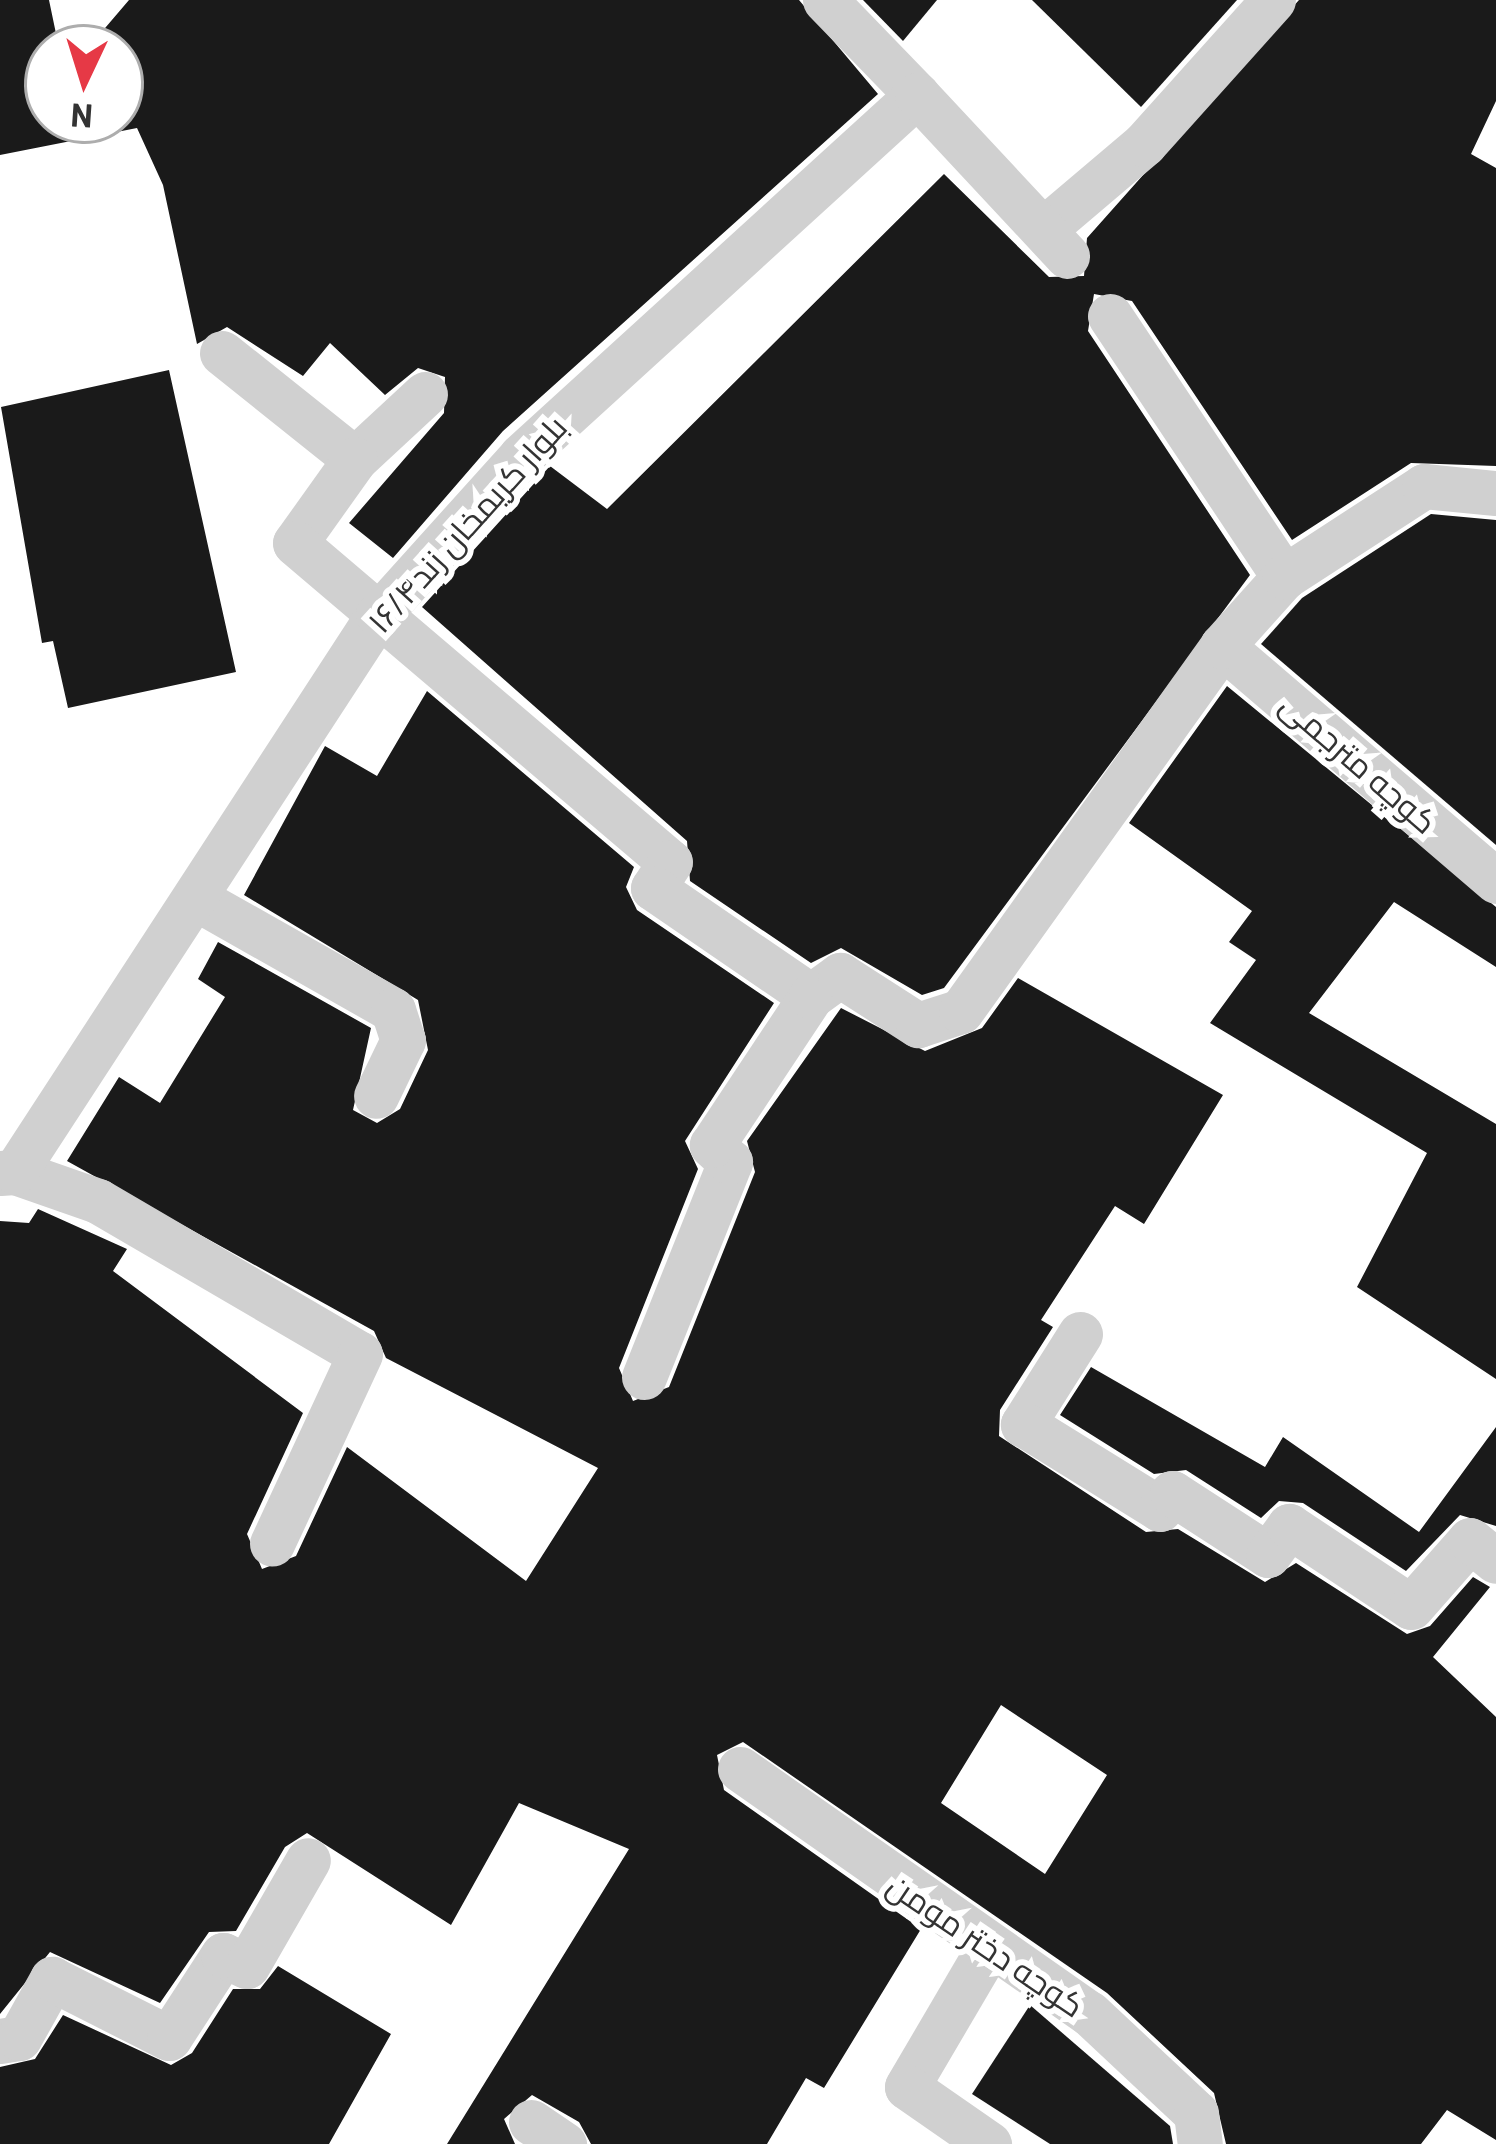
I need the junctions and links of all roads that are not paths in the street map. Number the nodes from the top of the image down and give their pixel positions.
1 (825, 0) edge
2 (1273, 0) edge
3 (917, 95) junction
4 (1110, 316) dead end
5 (222, 353) dead end
6 (424, 394) dead end
7 (355, 459) junction
8 (1496, 493) edge
9 (1284, 577) junction
10 (378, 615) junction
11 (1222, 646) junction
12 (1496, 881) edge
13 (197, 899) junction
14 (811, 996) junction
15 (376, 1096) dead end
16 (7, 1172) edge
17 (1080, 1334) dead end
18 (644, 1377) dead end
19 (272, 1544) dead end
20 (1496, 1562) edge
21 (740, 1769) dead end
22 (308, 1860) dead end
23 (989, 1947) junction
24 (0, 2041) edge
25 (989, 2144) edge
26 (1201, 2144) edge

1 - 3 lane
2 - 3 lane
3 - 10 lane, بلوار کریمخان زند۱۶/۴
4 - 9 lane
5 - 7 lane
6 - 7 lane
7 - 10 lane
8 - 9 lane
9 - 11 lane
10 - 13 lane, بلوار کریمخان زند۱۶/۴
10 - 14 lane
11 - 12 lane, کوچه مترجمی
11 - 14 lane
13 - 15 lane
13 - 16 lane, بلوار کریمخان زند۱۶/۴
14 - 18 lane
16 - 19 lane
17 - 20 lane
21 - 23 lane, کوچه دختر مومن
22 - 24 lane
23 - 25 lane
23 - 26 lane, کوچه دختر مومن

